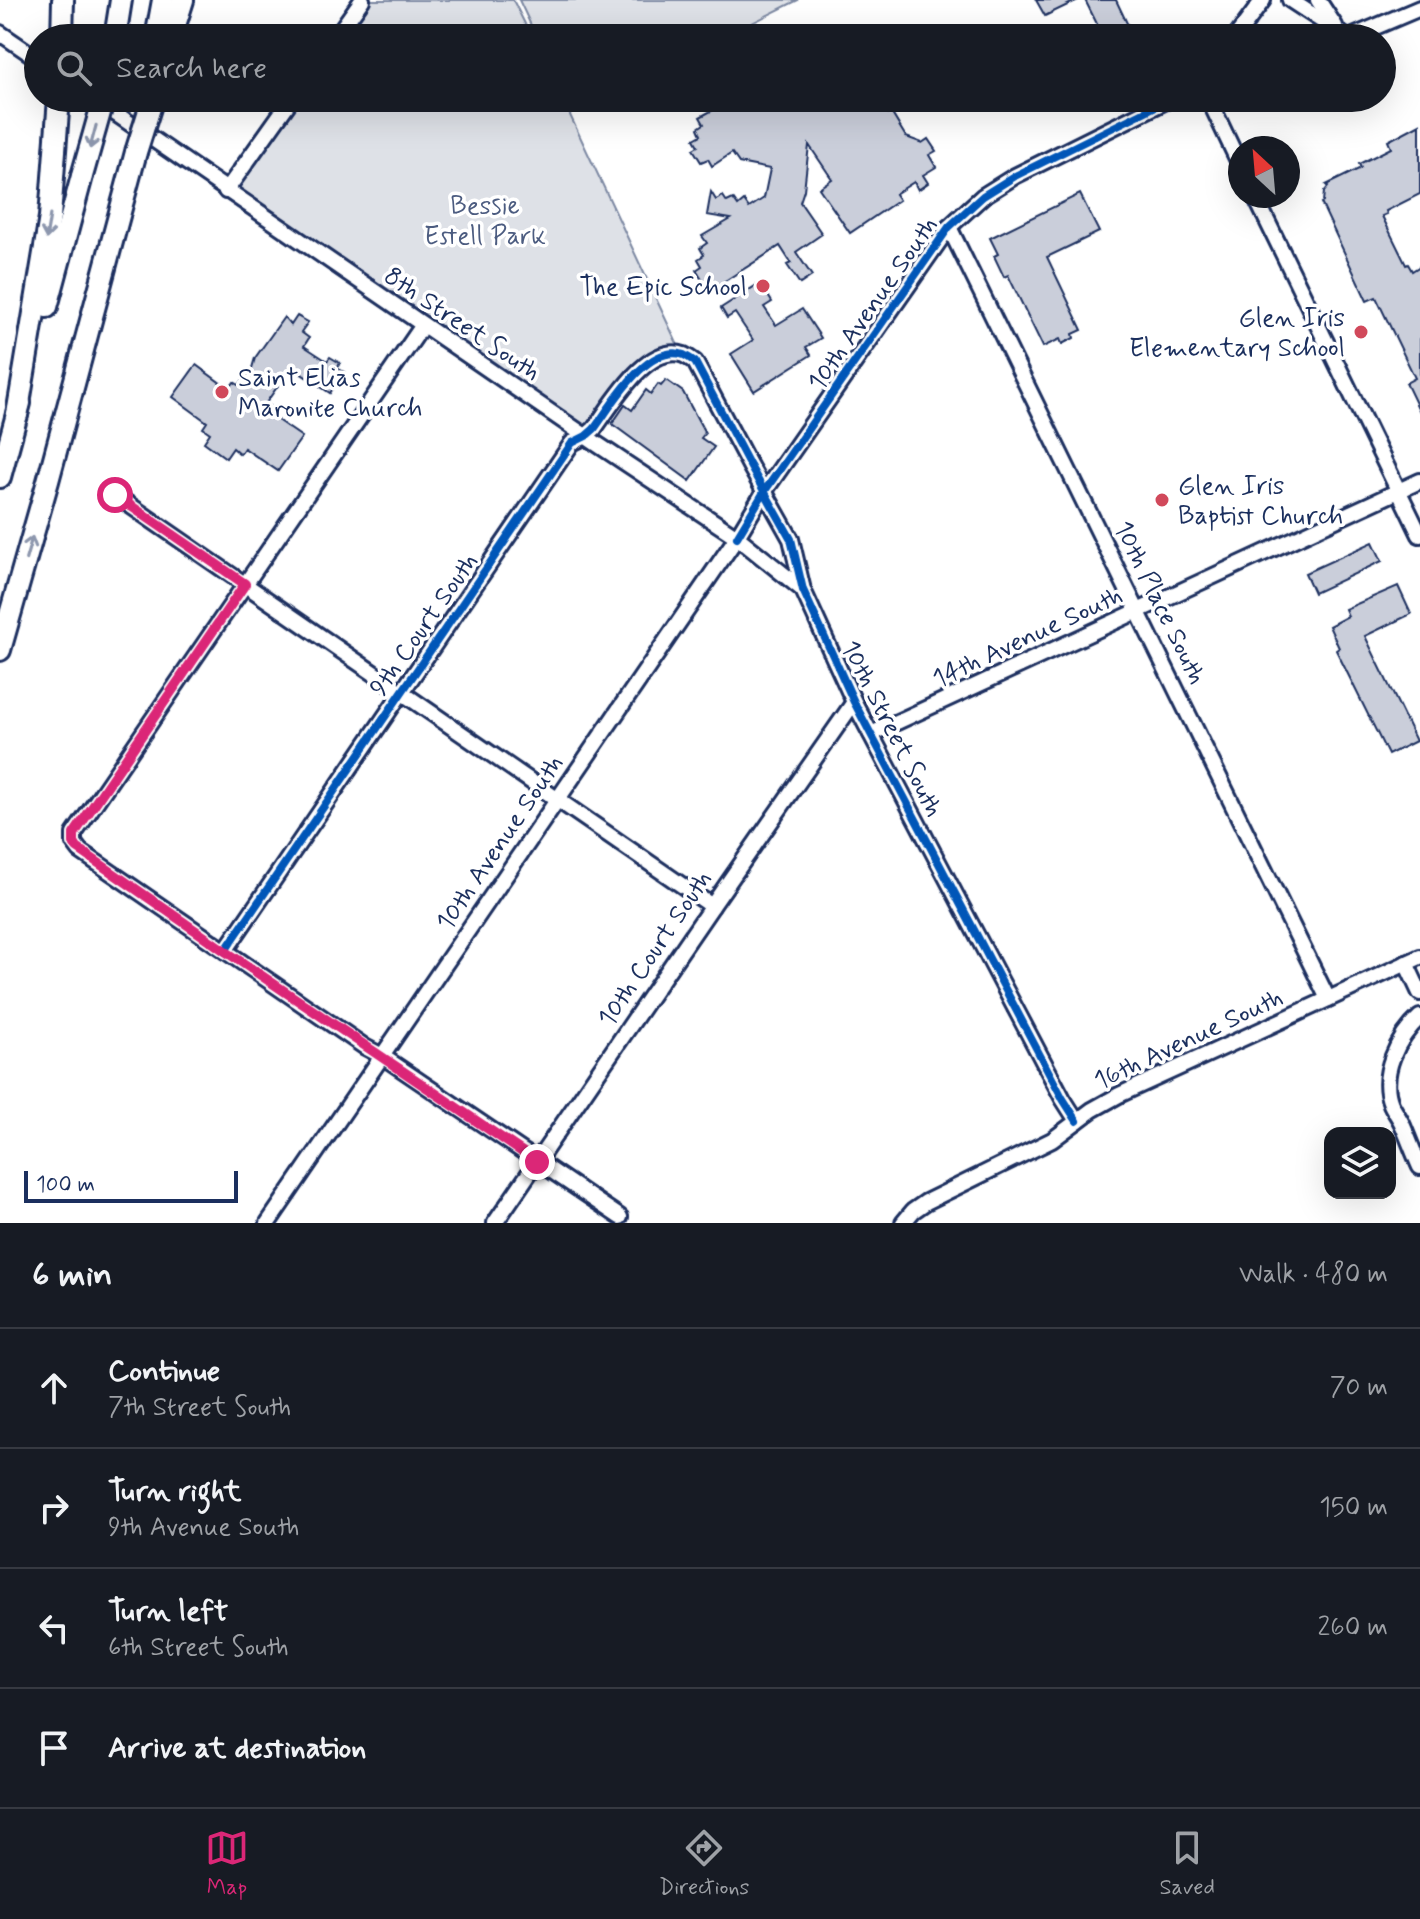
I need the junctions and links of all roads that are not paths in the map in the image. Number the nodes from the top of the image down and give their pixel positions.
1 (121, 0) edge
2 (163, 0) edge
3 (183, 0) edge
4 (362, 0) edge
5 (1263, 0) edge
6 (1290, 0) edge
7 (1318, 0) edge
8 (1420, 8) edge
9 (117, 24) edge
10 (159, 24) edge
11 (175, 24) edge
12 (345, 24) edge
13 (1245, 24) edge
14 (1327, 24) edge
15 (1337, 24) edge
16 (1378, 24) edge
17 (0, 33) edge
18 (24, 49) edge
19 (58, 112) edge
20 (100, 112) edge
21 (113, 112) edge
22 (143, 112) edge
23 (149, 112) edge
24 (282, 112) edge
25 (1144, 112) edge
26 (1215, 112) edge
27 (1228, 140) edge
28 (136, 152) junction
29 (226, 191) junction
30 (1261, 208) edge
31 (949, 227) junction
32 (423, 325) junction
33 (682, 354) joint
34 (17, 415) junction
35 (586, 436) junction
36 (0, 477) edge
37 (1420, 481) edge
38 (1399, 491) junction
39 (764, 492) junction
40 (115, 495) dead end
41 (1420, 535) edge
42 (737, 537) junction
43 (245, 584) junction
44 (803, 590) junction
45 (1139, 611) junction
46 (0, 650) edge
47 (401, 691) junction
48 (854, 702) junction
49 (871, 734) junction
50 (557, 799) junction
51 (712, 906) junction
52 (225, 951) junction
53 (1413, 960) edge
54 (1420, 993) edge
55 (1328, 999) junction
56 (1420, 1017) edge
57 (382, 1056) junction
58 (1077, 1121) junction
59 (537, 1162) junction
60 (1420, 1167) edge
61 (620, 1217) dead end
62 (268, 1223) edge
63 (495, 1223) edge
64 (903, 1223) edge

1 - 9 highway
2 - 10 highway
3 - 11 highway
4 - 12 street
5 - 13 street
6 - 14 street
7 - 15 street
8 - 16 street
17 - 18 street
19 -> 34 highway
20 -> 34 highway, bridge
21 - 29 street, 8th Street South
22 - 28 highway, bridge
23 - 28 highway, bridge
24 - 29 street
25 - 31 street, 10th Avenue South
26 - 27 street
46 -> 28 highway
29 - 32 street, 8th Street South
30 - 38 street
31 - 39 street, 10th Avenue South
31 - 45 street, 10th Place South
32 - 35 street, 8th Street South
32 - 43 street
33 - 35 street, 9th Court South
33 - 39 street, 10th Street South
34 - 36 highway
35 - 42 street, 8th Street South
35 - 47 street, 9th Court South
37 - 38 street, 14th Avenue South
38 - 41 street
38 - 45 street, 14th Avenue South
39 - 42 street, 10th Avenue South
39 - 44 street, 10th Street South
40 - 43 street
42 - 44 street, 8th Street South
42 - 50 street, 10th Avenue South
43 - 47 street
43 - 52 street
44 - 48 street, 10th Street South
45 - 49 street, 14th Avenue South
45 - 55 street, 10th Place South
47 - 50 street
47 - 52 street, 9th Court South
48 - 49 street, 10th Street South
48 - 51 street, 10th Court South
49 - 58 street, 10th Street South
50 - 51 street
50 - 57 street, 10th Avenue South
51 - 59 street, 10th Court South
52 - 57 street
53 - 54 street
53 - 55 street, 16th Avenue South
55 - 58 street, 16th Avenue South
56 - 60 street
57 - 59 street
57 - 62 street, 10th Avenue South
58 - 64 street, 16th Avenue South
59 - 61 street
59 - 63 street, 10th Court South

